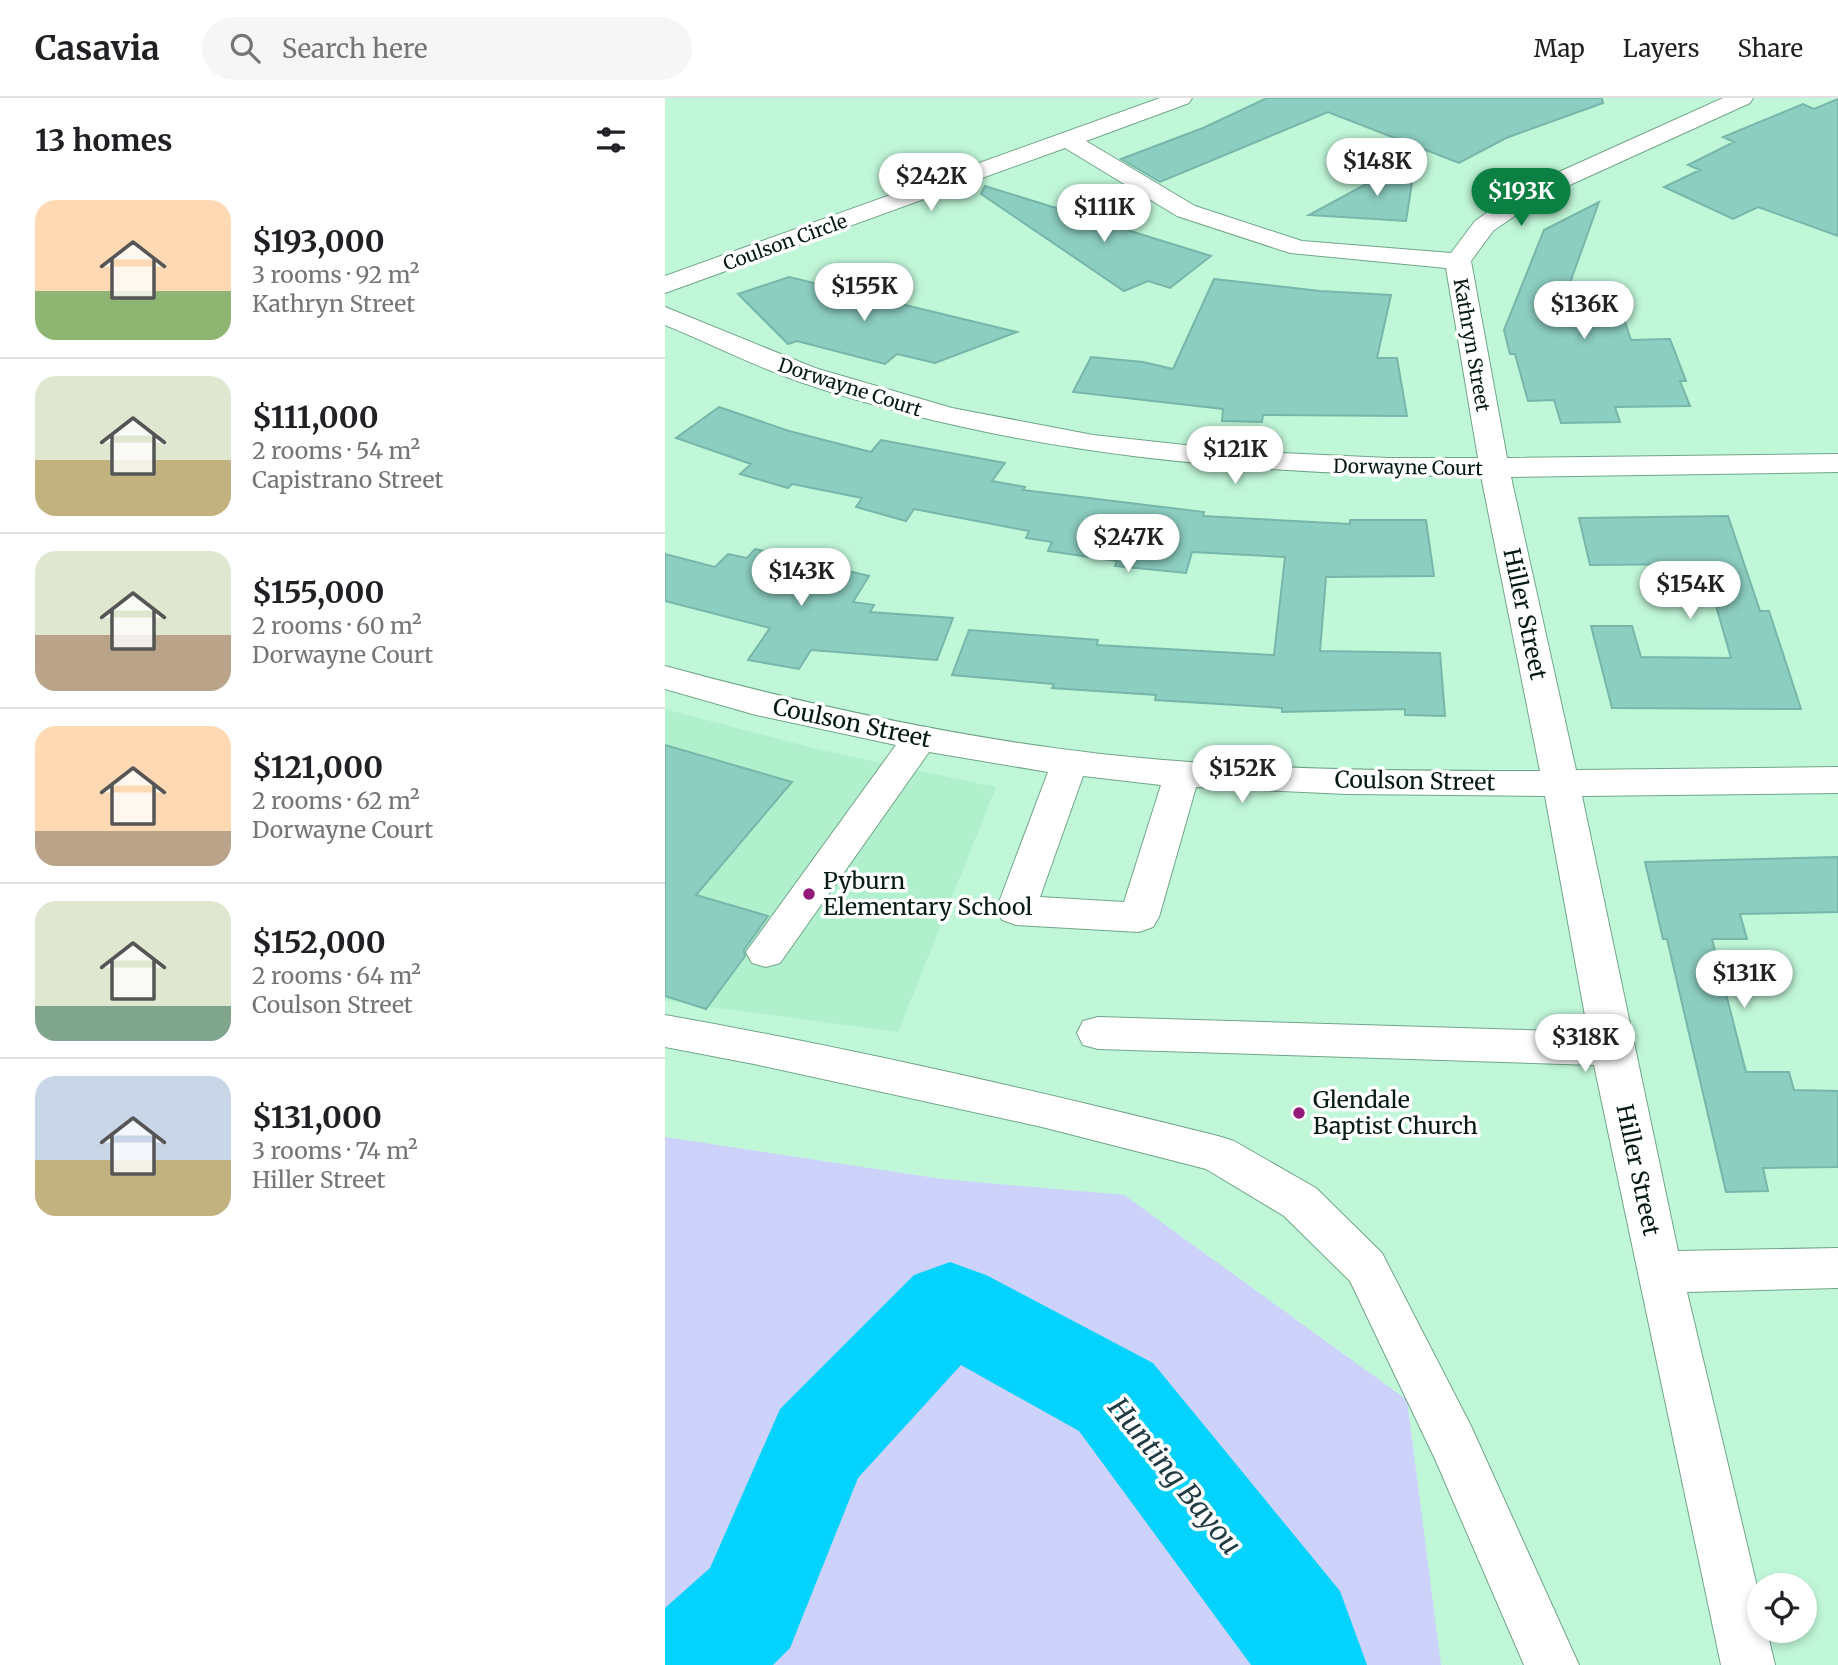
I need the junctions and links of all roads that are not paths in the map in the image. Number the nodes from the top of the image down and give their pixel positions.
1 (1181, 98) edge
2 (1742, 98) edge
3 (1068, 140) junction
4 (1458, 261) junction
5 (665, 285) edge
6 (665, 315) edge
7 (1838, 463) edge
8 (1494, 467) junction
9 (665, 677) edge
10 (919, 738) junction
11 (1070, 761) junction
12 (1182, 774) junction
13 (1838, 780) edge
14 (1561, 783) junction
15 (765, 952) dead end
16 (665, 1031) edge
17 (1098, 1033) dead end
18 (1612, 1049) junction
19 (1838, 1268) edge
20 (1659, 1272) junction
21 (1552, 1665) edge
22 (1748, 1665) edge

1 - 3 street, Coulson Circle
2 - 4 street, Kathryn Street
3 - 4 street
3 - 5 street, Coulson Circle
4 - 8 street, Kathryn Street
6 - 8 street, Dorwayne Court
7 - 8 street, Dorwayne Court
8 - 14 street, Hiller Street
9 - 10 street, Coulson Street
10 - 11 street, Coulson Street
10 - 15 street
11 - 12 street, Coulson Street
11 - 12 street
12 - 14 street, Coulson Street
13 - 14 street, Coulson Street
14 - 18 street, Hiller Street
16 - 21 street
17 - 18 street
18 - 20 street, Hiller Street
19 - 20 street
20 - 22 street, Hiller Street

